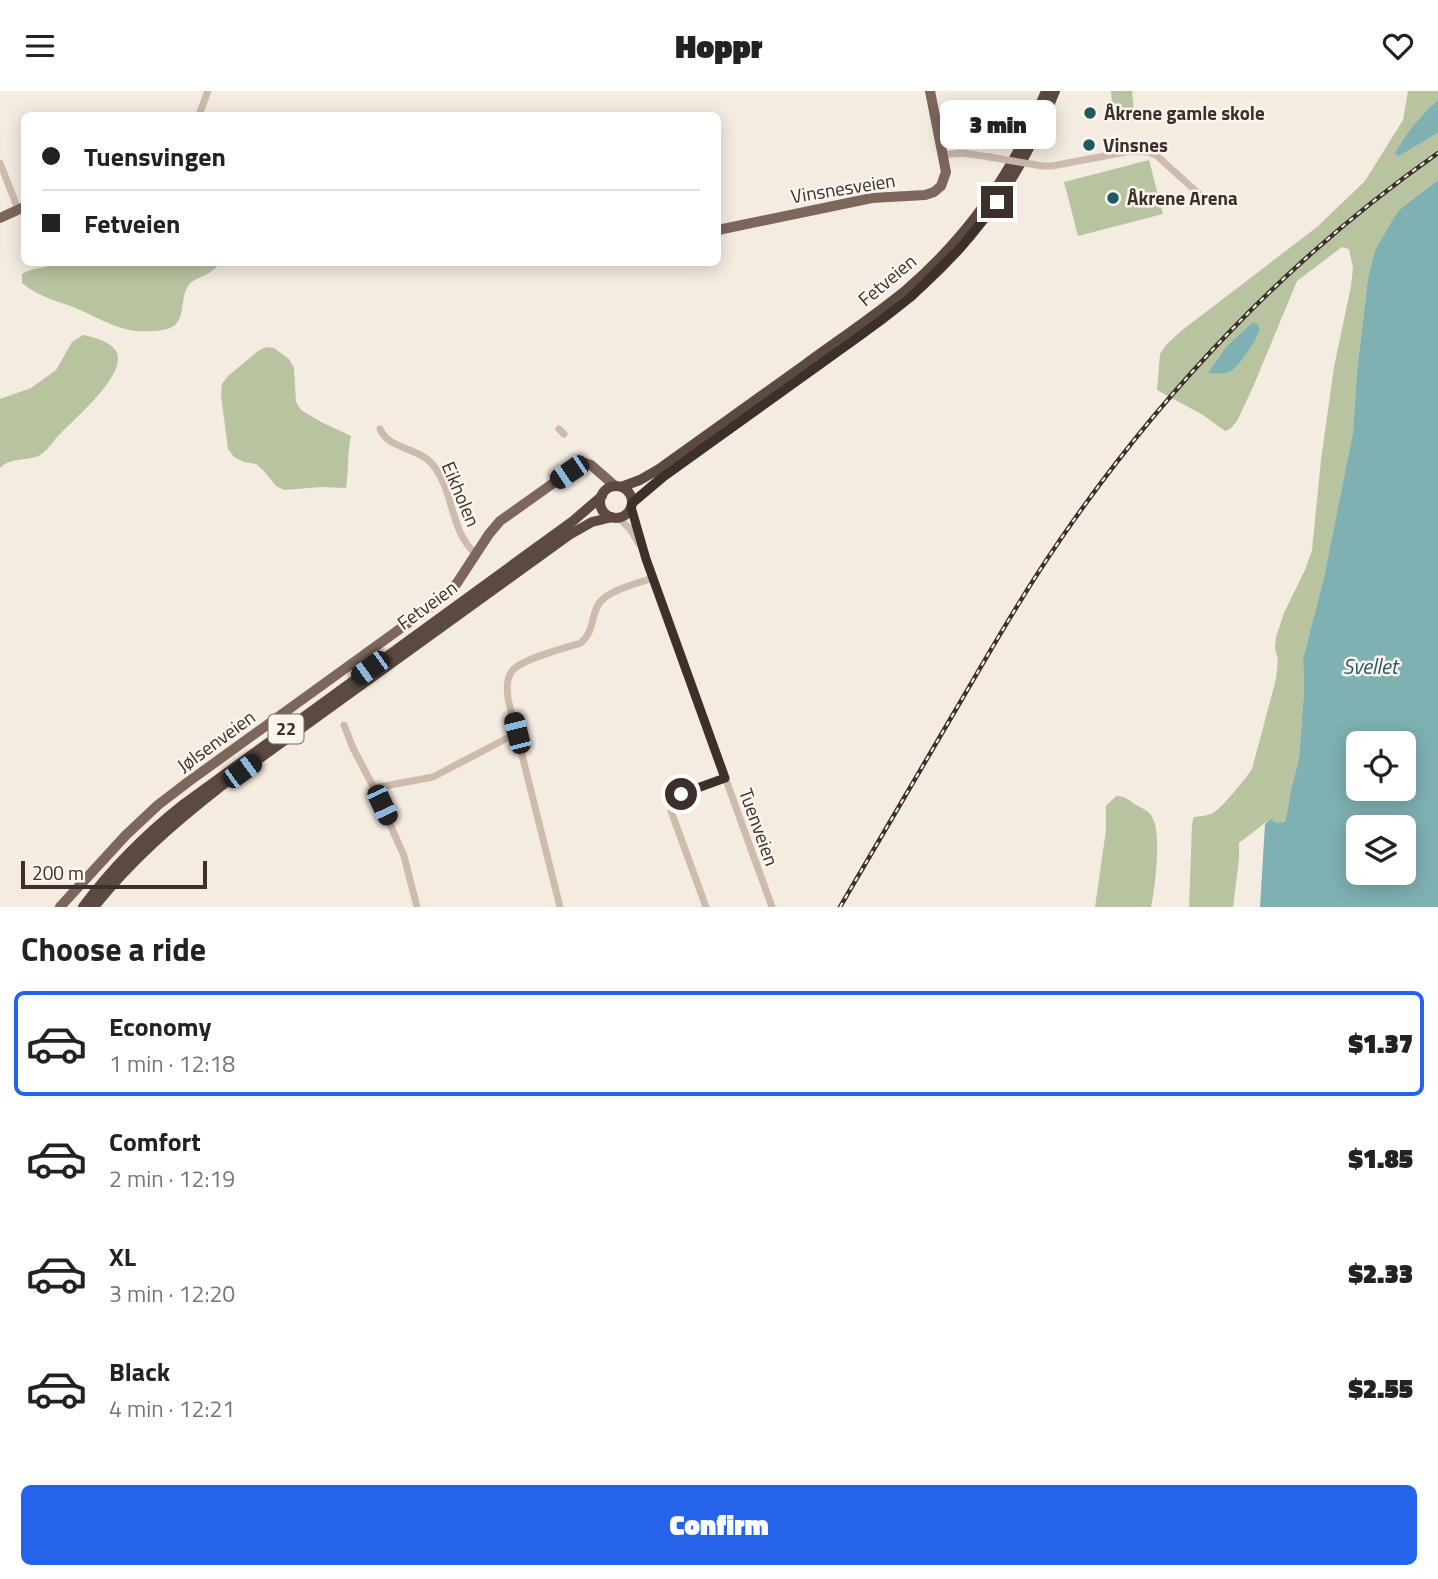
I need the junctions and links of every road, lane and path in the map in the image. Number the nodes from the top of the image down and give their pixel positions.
1 (208, 91) edge
2 (930, 91) edge
3 (1046, 91) edge
4 (1055, 91) edge
5 (200, 112) edge
6 (943, 155) junction
7 (0, 163) edge
8 (1208, 202) dead end
9 (21, 208) edge
10 (0, 218) edge
11 (721, 229) edge
12 (380, 429) dead end
13 (594, 468) junction
14 (618, 487) junction
15 (602, 495) junction
16 (631, 505) junction
17 (615, 517) junction
18 (476, 554) junction
19 (646, 559) junction
20 (653, 578) junction
21 (344, 725) dead end
22 (517, 733) junction
23 (725, 778) junction
24 (374, 788) junction
25 (61, 907) edge
26 (83, 907) edge
27 (94, 907) edge
28 (418, 907) edge
29 (560, 907) edge
30 (706, 907) edge
31 (772, 907) edge

1 - 5 street
2 - 6 main road, Vinsnesveien
3 - 14 highway, Fetveien / 22
4 - 16 highway, Fetveien / 22
6 - 8 street, bridge
6 - 11 main road, Vinsnesveien
7 - 9 street
9 - 10 main road
12 - 18 street, Eikholen
13 - 14 main road
13 - 15 main road
13 - 18 main road, Jølsenveien
14 - 15 highway, 22
14 - 16 highway
15 - 17 highway
15 - 26 highway, Fetveien / 22
16 - 17 highway, 22
16 - 19 street, Tuenveien
17 - 19 street, Tuenveien
17 - 27 highway, Fetveien / 22
18 - 25 main road, Jølsenveien
19 - 20 street, Tuenveien
20 - 22 street
20 - 23 street, Tuenveien
21 - 24 street
22 - 24 street
22 - 29 street
23 - 30 street
23 - 31 street, Tuenveien
24 - 28 street

